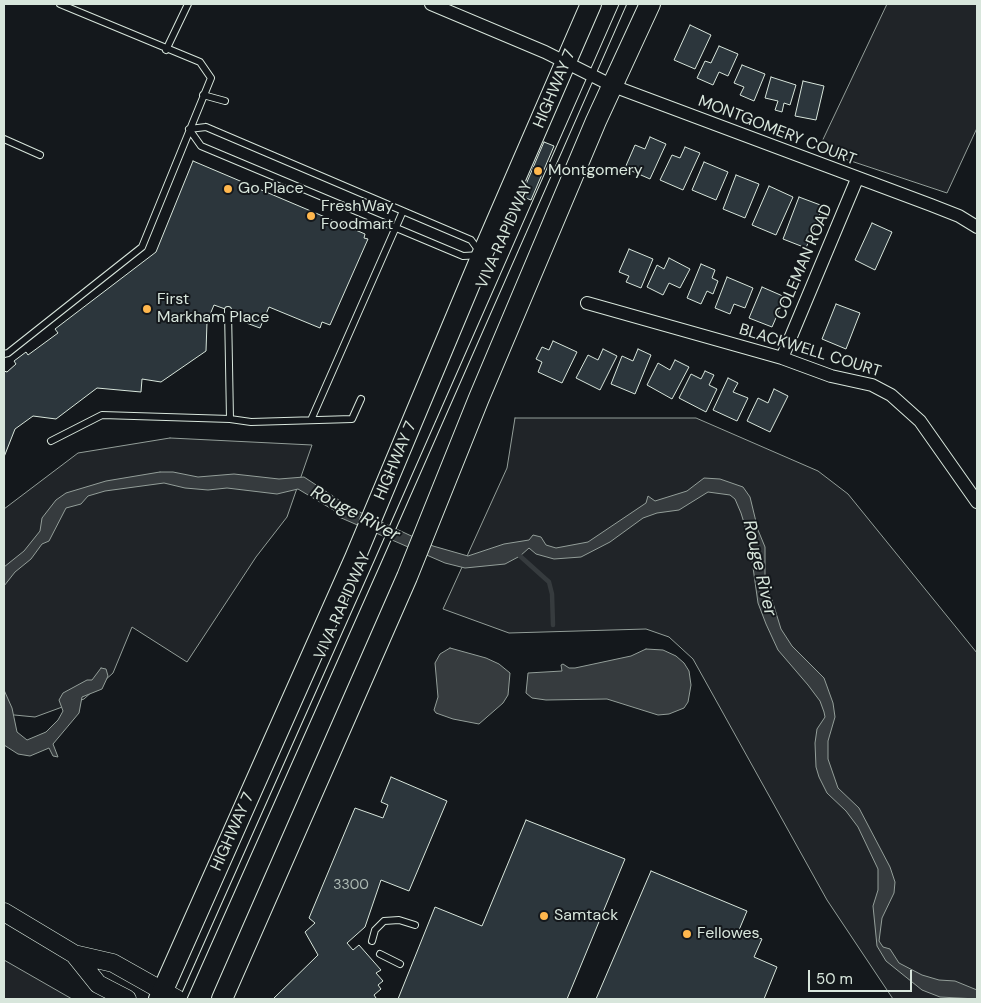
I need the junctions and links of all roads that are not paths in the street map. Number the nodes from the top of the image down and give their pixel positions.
1 (60, 4) edge
2 (188, 4) edge
3 (431, 4) edge
4 (591, 4) edge
5 (622, 4) edge
6 (650, 4) edge
7 (166, 50) junction
8 (565, 63) junction
9 (590, 75) junction
10 (613, 86) junction
11 (203, 95) junction
12 (225, 101) dead end
13 (189, 129) junction
14 (4, 139) edge
15 (40, 155) dead end
16 (857, 179) junction
17 (403, 211) junction
18 (977, 227) edge
19 (397, 228) junction
20 (482, 255) junction
21 (587, 303) dead end
22 (228, 310) dead end
23 (4, 354) edge
24 (782, 358) junction
25 (361, 398) dead end
26 (230, 419) junction
27 (311, 420) junction
28 (52, 440) dead end
29 (977, 502) edge
30 (4, 912) edge
31 (415, 925) dead end
32 (372, 942) dead end
33 (74, 954) junction
34 (380, 954) dead end
35 (400, 964) dead end
36 (166, 996) edge
37 (127, 999) edge
38 (183, 999) edge
39 (222, 999) edge

1 - 7 lane
2 - 7 lane
3 - 8 street, MONTGOMERY COURT
4 - 8 main road, HIGHWAY 7
5 - 9 lane, VIVA RAPIDWAY
6 - 10 main road
7 - 11 lane
8 - 9 street, MONTGOMERY COURT
8 - 20 main road, HIGHWAY 7
9 - 10 street, MONTGOMERY COURT
9 - 38 lane, VIVA RAPIDWAY
10 - 16 street, MONTGOMERY COURT
10 - 39 main road
11 - 12 lane
11 - 13 lane
13 - 17 lane
13 - 19 lane
13 - 23 lane
14 - 15 lane
16 - 18 street, MONTGOMERY COURT
16 - 24 street, COLEMAN ROAD
17 - 19 lane
17 - 20 lane
19 - 20 lane
19 - 27 lane
20 - 36 main road, HIGHWAY 7
21 - 24 street, BLACKWELL COURT
22 - 26 lane
24 - 29 street, BLACKWELL COURT
25 - 27 lane
26 - 27 lane
26 - 28 lane
30 - 33 main road
31 - 32 lane
33 - 36 main road
33 - 37 main road
34 - 35 lane

